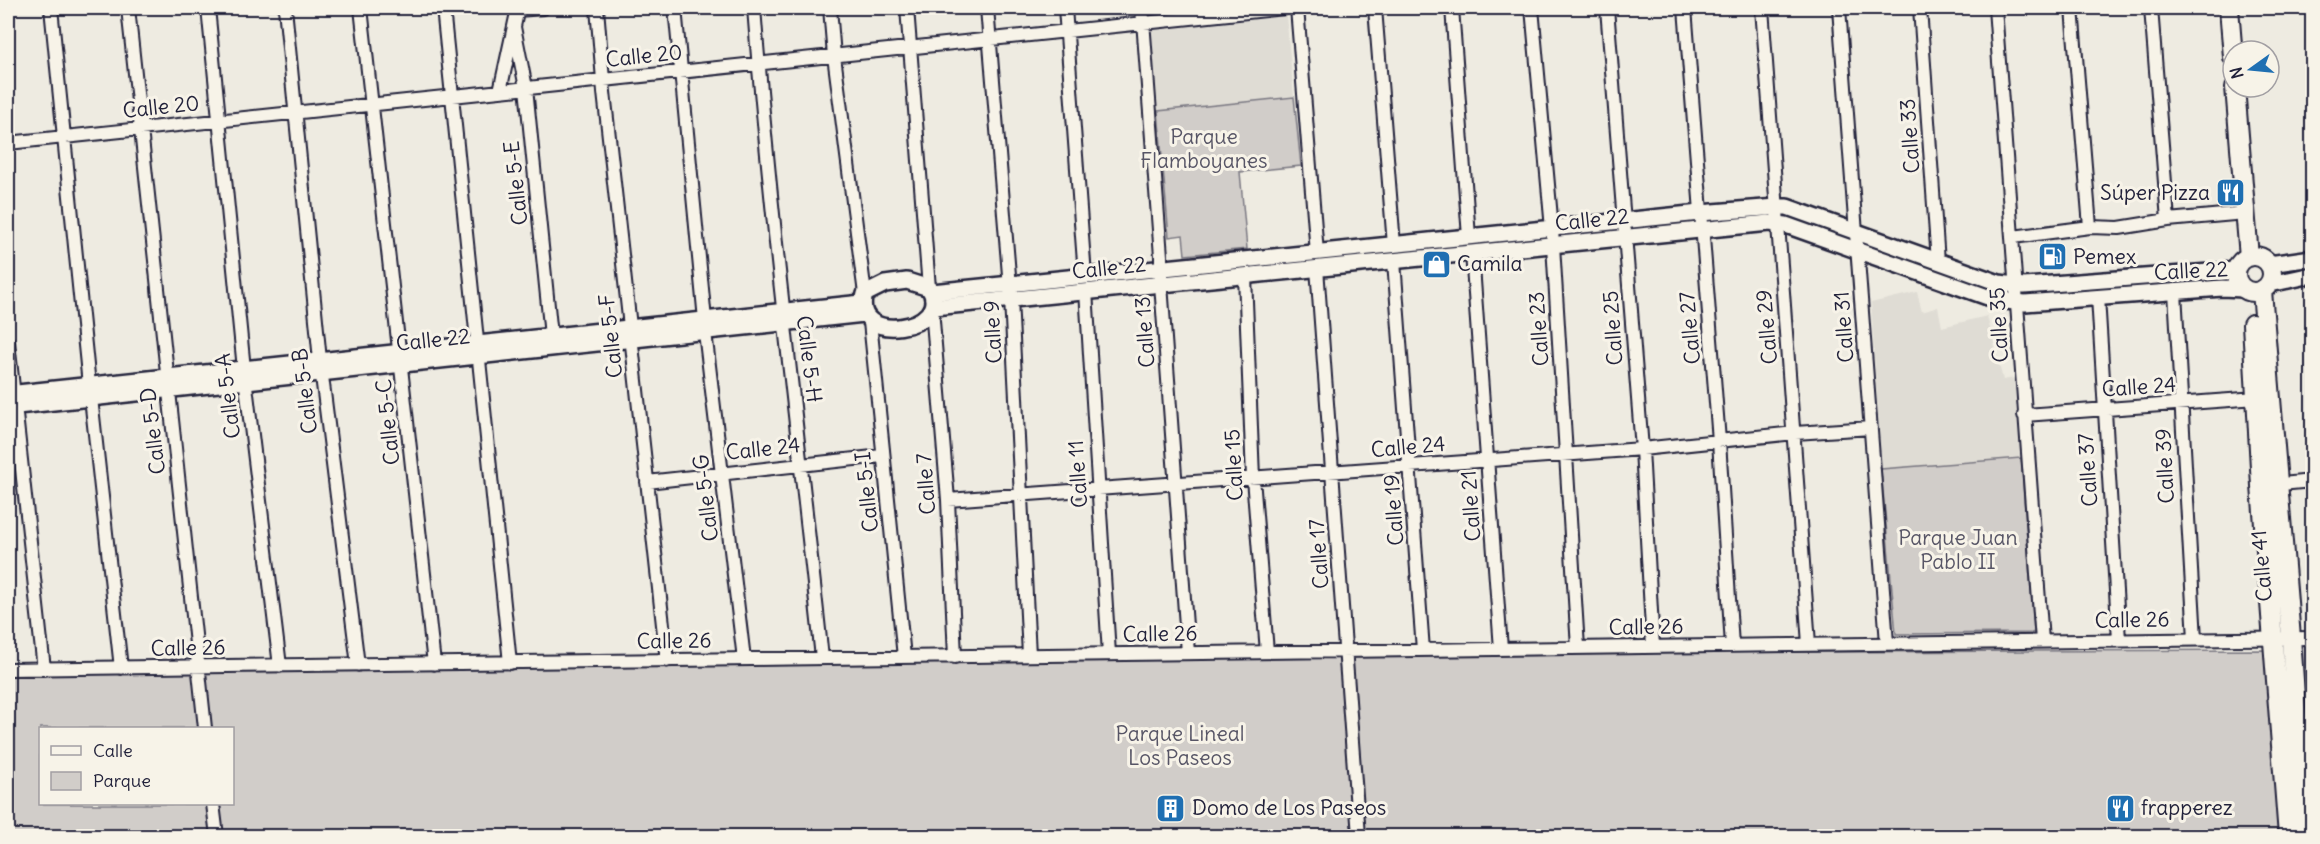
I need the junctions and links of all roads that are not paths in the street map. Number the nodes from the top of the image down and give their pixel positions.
1 (51, 8) edge
2 (128, 8) edge
3 (207, 8) edge
4 (285, 8) edge
5 (361, 8) edge
6 (443, 8) edge
7 (543, 8) edge
8 (597, 8) edge
9 (675, 8) edge
10 (754, 8) edge
11 (830, 8) edge
12 (908, 8) edge
13 (987, 8) edge
14 (1065, 8) edge
15 (1142, 8) edge
16 (1285, 8) edge
17 (1297, 8) edge
18 (1375, 8) edge
19 (1452, 8) edge
20 (1532, 8) edge
21 (1607, 8) edge
22 (1685, 8) edge
23 (1762, 8) edge
24 (1839, 8) edge
25 (1920, 8) edge
26 (1995, 8) edge
27 (2072, 8) edge
28 (2151, 8) edge
29 (2229, 8) edge
30 (2241, 8) edge
31 (518, 9) edge
32 (1221, 11) edge
33 (1143, 23) junction
34 (514, 27) junction
35 (1066, 31) junction
36 (989, 39) junction
37 (2232, 39) edge
38 (2243, 39) edge
39 (910, 48) junction
40 (834, 56) junction
41 (758, 64) junction
42 (680, 72) junction
43 (603, 80) junction
44 (526, 88) junction
45 (500, 91) junction
46 (452, 96) junction
47 (2236, 99) edge
48 (2247, 99) edge
49 (372, 105) junction
50 (296, 112) junction
51 (219, 121) junction
52 (142, 129) junction
53 (64, 137) junction
54 (8, 143) edge
55 (1777, 207) junction
56 (1700, 213) junction
57 (2245, 213) junction
58 (2168, 220) junction
59 (1623, 221) junction
60 (1778, 224) junction
61 (2090, 227) junction
62 (1552, 229) junction
63 (1702, 230) junction
64 (1856, 232) junction
65 (1469, 237) junction
66 (2013, 237) junction
67 (1625, 238) junction
68 (1394, 245) junction
69 (1553, 245) junction
70 (1857, 251) junction
71 (1472, 253) junction
72 (2313, 258) edge
73 (1317, 261) junction
74 (1394, 261) junction
75 (1938, 262) junction
76 (2253, 262) junction
77 (2313, 275) edge
78 (1160, 276) junction
79 (1245, 276) junction
80 (1086, 284) junction
81 (2016, 285) junction
82 (2256, 289) junction
83 (1010, 292) junction
84 (2175, 292) junction
85 (2098, 297) junction
86 (932, 299) junction
87 (2016, 302) junction
88 (865, 308) junction
89 (784, 317) junction
90 (705, 326) junction
91 (631, 334) junction
92 (551, 336) junction
93 (8, 342) edge
94 (477, 350) junction
95 (400, 358) junction
96 (321, 367) junction
97 (245, 375) junction
98 (168, 383) junction
99 (90, 392) junction
100 (2256, 398) junction
101 (10, 400) edge
102 (2181, 404) junction
103 (2104, 409) junction
104 (2024, 415) junction
105 (1871, 428) junction
106 (1795, 433) junction
107 (1719, 441) junction
108 (1642, 449) junction
109 (1566, 454) junction
110 (882, 456) junction
111 (1488, 460) junction
112 (802, 465) junction
113 (1411, 466) junction
114 (723, 473) junction
115 (1332, 473) junction
116 (1253, 478) junction
117 (2313, 481) edge
118 (647, 482) junction
119 (1175, 483) junction
120 (2269, 485) junction
121 (1099, 488) junction
122 (1021, 494) junction
123 (948, 500) junction
124 (2283, 638) junction
125 (2313, 638) edge
126 (2195, 639) junction
127 (2119, 640) junction
128 (2042, 641) junction
129 (1887, 643) junction
130 (1809, 644) junction
131 (1732, 646) junction
132 (1653, 647) junction
133 (1578, 648) junction
134 (1501, 649) junction
135 (1423, 650) junction
136 (1345, 651) junction
137 (1267, 652) junction
138 (1188, 653) junction
139 (1109, 654) junction
140 (1029, 656) junction
141 (904, 657) junction
142 (956, 657) junction
143 (822, 658) junction
144 (744, 659) junction
145 (667, 661) junction
146 (510, 663) junction
147 (434, 664) junction
148 (358, 665) junction
149 (280, 666) junction
150 (199, 667) junction
151 (122, 668) junction
152 (8, 669) edge
153 (44, 669) junction
154 (205, 727) edge
155 (213, 805) edge
156 (217, 837) edge
157 (1359, 837) edge
158 (2288, 837) edge
159 (2305, 837) edge

1 - 53 street
2 - 52 street, Calle 5-D
3 - 51 street, Calle 5-A
4 - 50 street, Calle 5-B
5 - 49 street, Calle 5-C
6 - 46 street
7 - 31 street
8 - 43 street, Calle 5-F
9 - 42 street, Calle 5-G
10 - 41 street, Calle 5-H
11 - 40 street, Calle 5-I
12 - 39 street, Calle 7
13 - 36 street, Calle 9
14 - 35 street, Calle 11
15 - 33 street, Calle 13
16 - 32 street, Calle 20
17 - 73 street, Calle 17
18 - 68 street
19 - 65 street
20 - 62 street, Calle 23
21 - 59 street, Calle 25
22 - 56 street, Calle 27
23 - 55 street, Calle 29
24 - 64 street, Calle 31
25 - 75 street, Calle 33
26 - 66 street, Calle 35
27 - 61 street
28 - 58 street
29 - 37 main road
30 - 38 main road
31 - 34 street, Calle 5-E
32 - 33 street, Calle 20
33 - 35 street, Calle 20
33 - 78 street, Calle 13
34 - 44 street, Calle 5-E
34 - 45 street, Calle 5-E
35 - 36 street, Calle 20
35 - 80 street, Calle 11
36 - 39 street, Calle 20
36 - 83 street, Calle 9
39 - 40 street, Calle 20
39 - 86 street, Calle 7
40 - 41 street, Calle 20
40 - 88 street, Calle 5-I
41 - 42 street, Calle 20
41 - 89 street, Calle 5-H
42 - 43 street, Calle 20
42 - 90 street, Calle 5-G
43 - 44 street, Calle 20
43 - 91 street, Calle 5-F
44 - 45 street, Calle 20
44 - 92 street, Calle 5-E
45 - 46 street, Calle 20
46 - 49 street, Calle 20
46 - 94 street
47 - 57 main road
48 - 76 main road
49 - 50 street, Calle 20
49 - 95 street, Calle 5-C
50 - 51 street, Calle 20
50 - 96 street, Calle 5-B
51 - 52 street, Calle 20
51 - 97 street, Calle 5-A
52 - 53 street, Calle 20
52 - 98 street, Calle 5-D
53 - 54 street, Calle 20
53 - 99 street
55 - 56 street, Calle 22
55 - 60 street, Calle 29
55 - 64 street, Calle 22
56 - 59 street, Calle 22
56 - 63 street, Calle 27
57 - 58 street
57 - 76 main road
58 - 61 street
59 - 62 street, Calle 22
59 - 67 street, Calle 25
60 - 63 street, Calle 22
60 - 70 street, Calle 22
60 - 106 street, Calle 29
61 - 66 street
62 - 65 street, Calle 22
62 - 69 street, Calle 23
63 - 67 street, Calle 22
63 - 107 street, Calle 27
64 - 70 street, Calle 31
64 - 75 street, Calle 22
65 - 68 street, Calle 22
66 - 81 street, Calle 35
67 - 69 street, Calle 22
67 - 108 street, Calle 25
68 - 73 street, Calle 22
69 - 71 street, Calle 22
69 - 109 street, Calle 23
70 - 87 street, Calle 22
70 - 105 street, Calle 31
71 - 74 street, Calle 22
71 - 111 street, Calle 21
72 - 76 street, Calle 22
73 - 74 street, Calle 22
73 - 78 street, Calle 22
73 - 79 street, Calle 22
73 - 115 street, Calle 17
74 - 113 street, Calle 19
75 - 81 street, Calle 22
76 - 81 street, Calle 22
76 - 82 main road
76 - 82 main road
77 - 82 street, Calle 22
78 - 79 street, Calle 22
78 - 80 street, Calle 22
78 - 119 street, Calle 13
79 - 116 street, Calle 15
80 - 83 street, Calle 22
80 - 121 street, Calle 11
81 - 87 street, Calle 35
82 - 84 street, Calle 22
82 - 100 main road, Calle 41
82 - 120 main road, Calle 41
83 - 86 street, Calle 22
83 - 122 street, Calle 9
84 - 85 street, Calle 22
84 - 102 street, Calle 39
85 - 87 street, Calle 22
85 - 103 street, Calle 37
86 - 88 street
86 - 88 street
86 - 123 street, Calle 7
87 - 104 street, Calle 35
88 - 89 street, Calle 22
88 - 110 street, Calle 5-I
89 - 90 street, Calle 22
89 - 112 street, Calle 5-H
90 - 91 street, Calle 22
90 - 114 street, Calle 5-G
91 - 92 street, Calle 22
91 - 94 street, Calle 22
91 - 118 street, Calle 5-F
92 - 94 street, Calle 22
93 - 101 street
94 - 95 street, Calle 22
94 - 146 street
95 - 96 street, Calle 22
95 - 147 street, Calle 5-C
96 - 97 street, Calle 22
96 - 148 street, Calle 5-B
97 - 98 street, Calle 22
97 - 149 street, Calle 5-A
98 - 99 street, Calle 22
98 - 150 street, Calle 5-D
99 - 101 street, Calle 22
99 - 151 street
100 - 102 street, Calle 24
100 - 120 main road, Calle 41
101 - 153 street
102 - 103 street, Calle 24
102 - 126 street, Calle 39
103 - 104 street, Calle 24
103 - 127 street, Calle 37
104 - 128 street, Calle 35
105 - 106 street, Calle 24
105 - 129 street, Calle 31
106 - 107 street, Calle 24
106 - 130 street, Calle 29
107 - 108 street, Calle 24
107 - 131 street, Calle 27
108 - 109 street, Calle 24
108 - 132 street, Calle 25
109 - 111 street, Calle 24
109 - 133 street, Calle 23
110 - 112 street, Calle 24
110 - 141 street, Calle 5-I
111 - 113 street, Calle 24
111 - 134 street, Calle 21
112 - 114 street, Calle 24
112 - 143 street, Calle 5-H
113 - 115 street, Calle 24
113 - 135 street, Calle 19
114 - 118 street, Calle 24
114 - 144 street, Calle 5-G
115 - 116 street, Calle 24
115 - 136 street, Calle 17
116 - 119 street, Calle 24
116 - 137 street, Calle 15
117 - 120 street
118 - 145 street, Calle 5-F
119 - 121 street, Calle 24
119 - 138 street, Calle 13
120 - 124 main road, Calle 41
121 - 122 street, Calle 24
121 - 139 street, Calle 11
122 - 123 street, Calle 24
122 - 140 street, Calle 9
123 - 142 street, Calle 7
124 - 125 street, Calle 26
124 - 126 street, Calle 26
124 - 158 main road, Calle 41
124 - 159 main road, Calle 41
126 - 127 street, Calle 26
127 - 128 street, Calle 26
128 - 129 street, Calle 26
129 - 130 street, Calle 26
130 - 131 street, Calle 26
131 - 132 street, Calle 26
132 - 133 street, Calle 26
133 - 134 street, Calle 26
134 - 135 street, Calle 26
135 - 136 street, Calle 26
136 - 137 street, Calle 26
136 - 157 street, Calle 17
137 - 138 street, Calle 26
138 - 139 street, Calle 26
139 - 140 street, Calle 26
140 - 142 street, Calle 26
141 - 142 street, Calle 26
141 - 143 street, Calle 26
143 - 144 street, Calle 26
144 - 145 street, Calle 26
145 - 146 street, Calle 26
146 - 147 street, Calle 26
147 - 148 street, Calle 26
148 - 149 street, Calle 26
149 - 150 street, Calle 26
150 - 151 street, Calle 26
150 - 154 street, Calle 5-D
151 - 153 street, Calle 26
152 - 153 street, Calle 26
155 - 156 street

